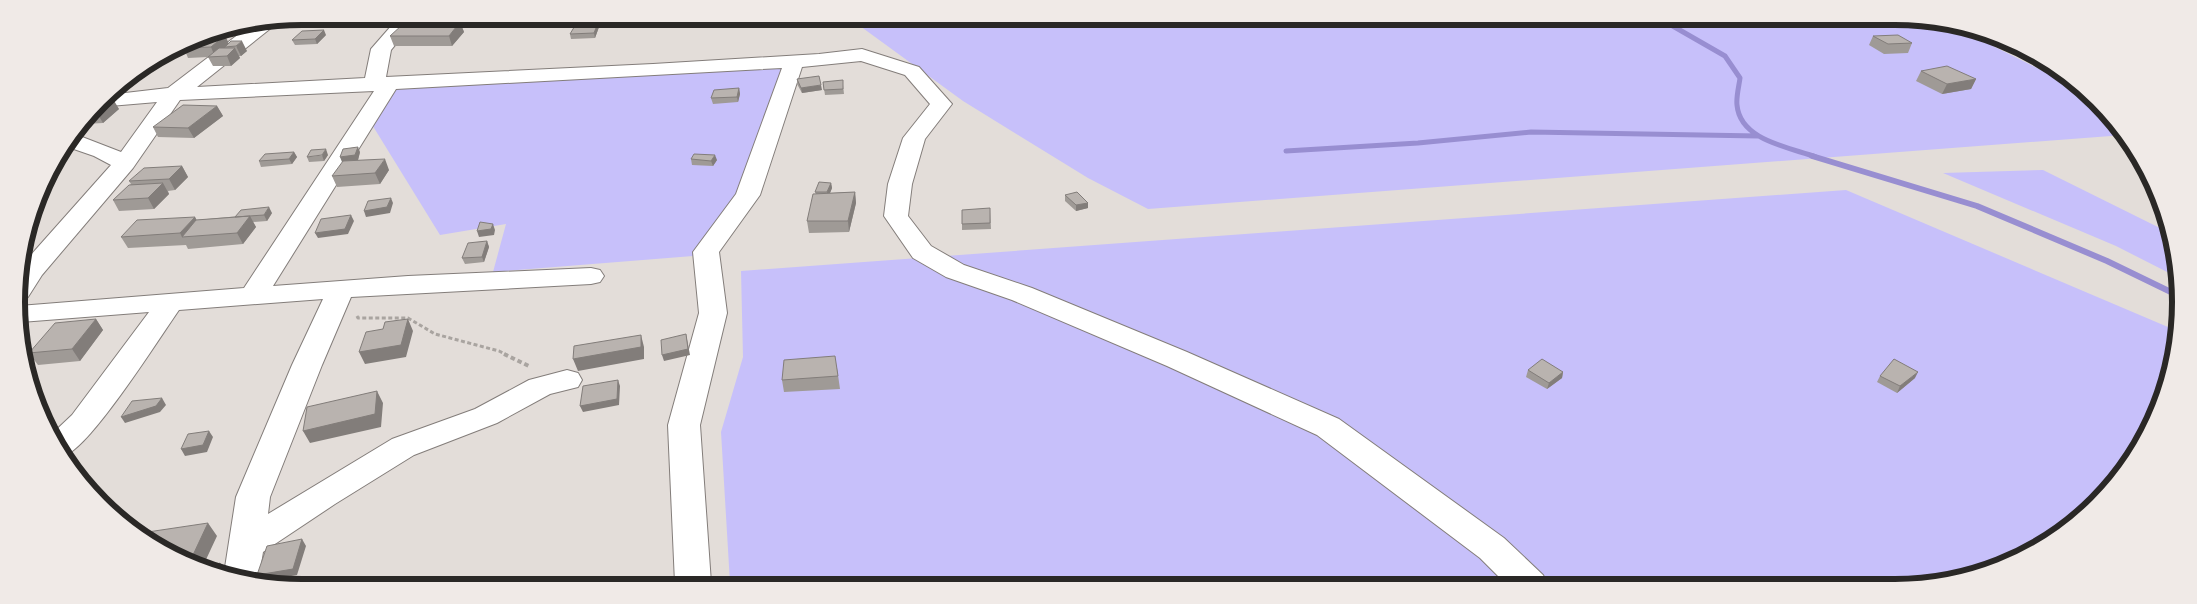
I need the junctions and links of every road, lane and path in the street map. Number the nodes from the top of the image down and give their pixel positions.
1 (402, 25) edge
2 (259, 28) edge
3 (794, 62) junction
4 (381, 84) junction
5 (174, 94) junction
6 (111, 101) edge
7 (76, 142) edge
8 (125, 163) junction
9 (591, 276) dead end
10 (26, 278) edge
11 (341, 289) junction
12 (253, 296) junction
13 (171, 302) junction
14 (26, 314) edge
15 (567, 380) joint
16 (63, 442) edge
17 (246, 545) junction
18 (242, 573) edge
19 (693, 579) edge
20 (1524, 579) edge

1 - 4 street
2 - 5 street
3 - 4 street
3 - 19 street
3 - 20 street
4 - 5 street
4 - 12 street
5 - 6 street
5 - 8 street
7 - 8 street
8 - 10 street
9 - 11 street
11 - 12 street
11 - 15 path
11 - 17 street
12 - 13 street
13 - 14 street
13 - 16 street
15 - 17 street
17 - 18 street

